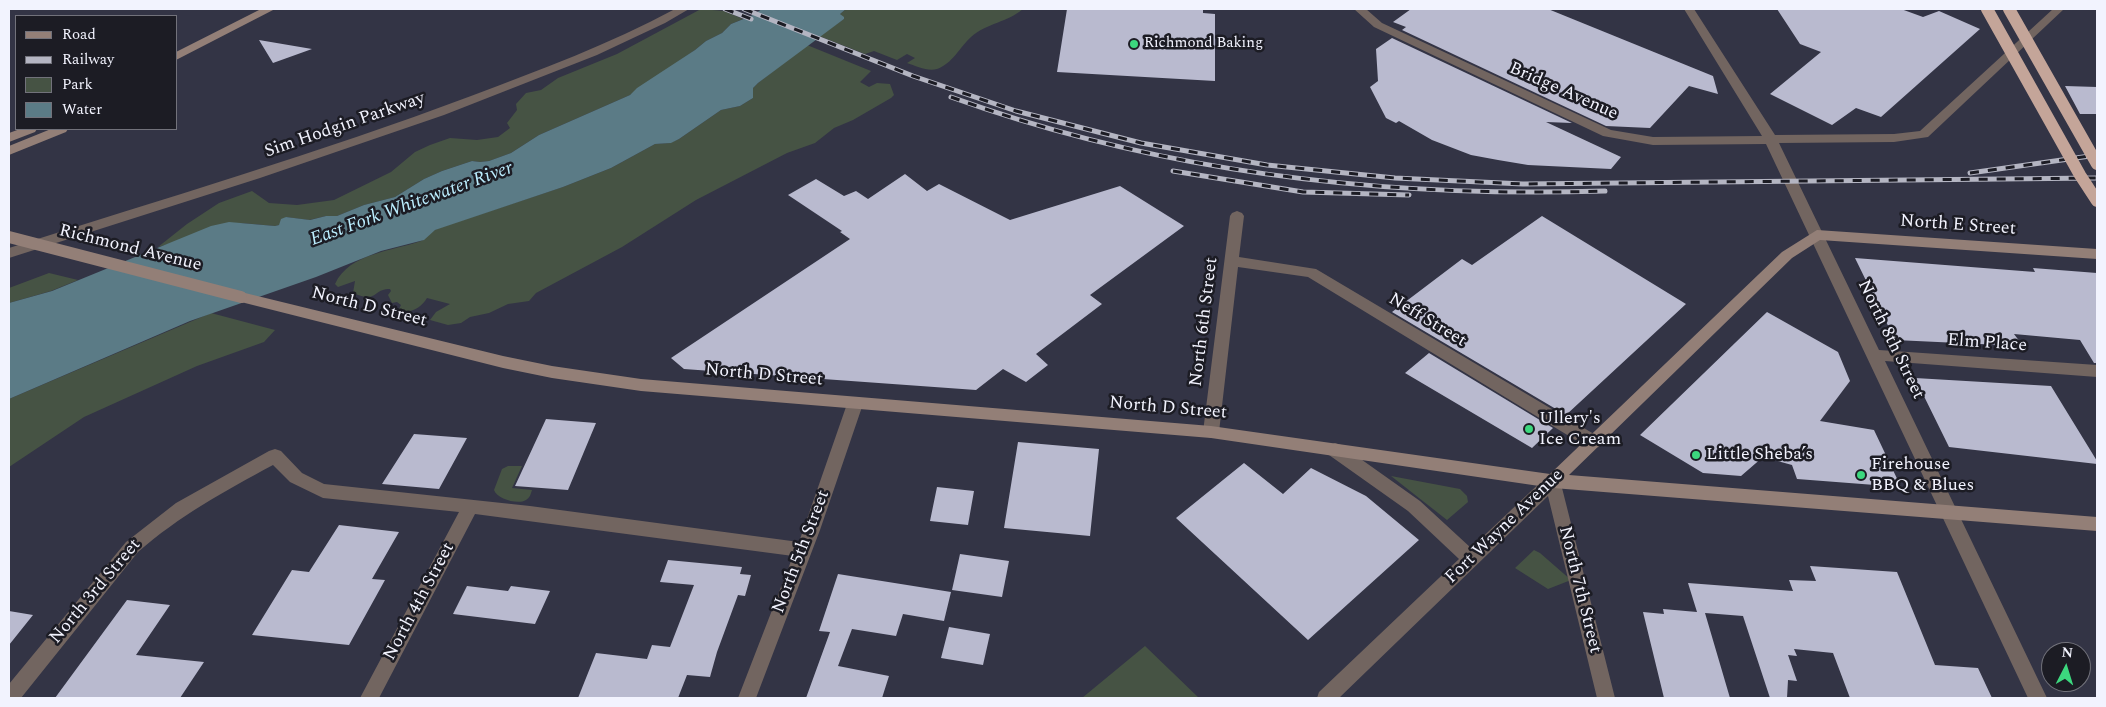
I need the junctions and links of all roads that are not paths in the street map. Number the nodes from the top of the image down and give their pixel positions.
1 (269, 9) edge
2 (683, 9) edge
3 (1360, 9) edge
4 (1690, 9) edge
5 (1987, 9) edge
6 (2009, 9) edge
7 (2059, 9) edge
8 (178, 56) edge
9 (29, 130) edge
10 (60, 130) edge
11 (9, 138) edge
12 (1770, 138) junction
13 (9, 151) edge
14 (2097, 164) edge
15 (2097, 201) edge
16 (1237, 216) dead end
17 (1817, 236) junction
18 (9, 238) edge
19 (9, 253) edge
20 (2097, 254) edge
21 (1232, 261) junction
22 (241, 297) joint
23 (1875, 355) junction
24 (2097, 371) edge
25 (855, 404) junction
26 (1211, 432) junction
27 (1593, 442) junction
28 (1335, 450) junction
29 (1553, 481) junction
30 (470, 507) junction
31 (1950, 513) junction
32 (2097, 524) edge
33 (804, 550) junction
34 (1471, 559) junction
35 (9, 698) edge
36 (369, 698) edge
37 (746, 698) edge
38 (1326, 698) edge
39 (1606, 698) edge
40 (2038, 698) edge

1 - 8 street
2 - 19 street, Sim Hodgin Parkway
3 - 12 street, Bridge Avenue
4 - 12 street, North 8th Street
5 - 15 highway, bridge
6 - 14 highway, bridge
7 - 12 street
9 - 11 street
10 - 13 street
12 - 17 street, North 8th Street
16 - 21 street, North 6th Street
17 - 20 street, North E Street
17 - 23 street, North 8th Street
17 - 27 street, Fort Wayne Avenue
18 - 22 street, Richmond Avenue, bridge
21 - 26 street, North 6th Street
21 - 27 street, Neff Street
22 - 25 street, North D Street
23 - 24 street, Elm Place
23 - 31 street, North 8th Street
25 - 26 street, North D Street
25 - 33 street, North 5th Street
26 - 28 street, North D Street
27 - 29 street, Fort Wayne Avenue
28 - 29 street, North D Street
28 - 34 street
29 - 31 street, North D Street
29 - 34 street, Fort Wayne Avenue
29 - 39 street, North 7th Street
30 - 33 street
30 - 35 street, North 3rd Street
30 - 36 street, North 4th Street
31 - 32 street, North D Street
31 - 40 street, North 8th Street
33 - 37 street, North 5th Street
34 - 38 street, Fort Wayne Avenue

